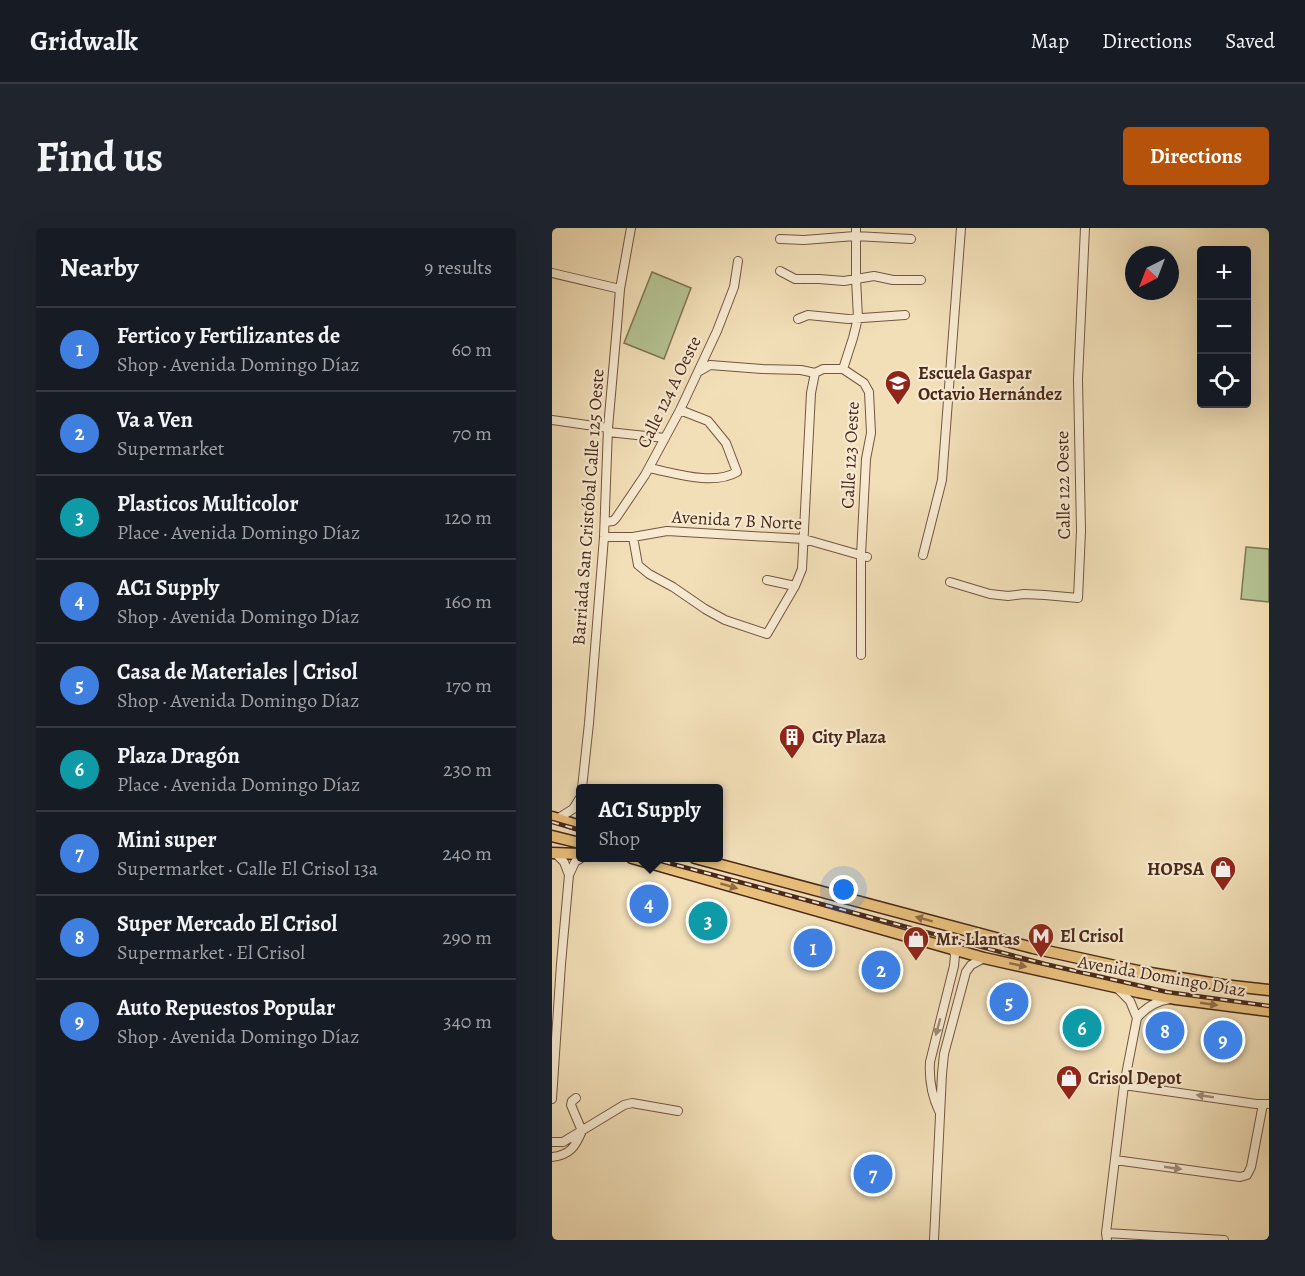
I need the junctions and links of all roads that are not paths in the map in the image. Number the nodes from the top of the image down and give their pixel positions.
1 (631, 228) edge
2 (961, 228) edge
3 (1085, 228) edge
4 (855, 232) edge
5 (780, 239) dead end
6 (911, 239) dead end
7 (738, 261) dead end
8 (780, 271) dead end
9 (552, 273) edge
10 (856, 278) junction
11 (921, 280) dead end
12 (620, 289) junction
13 (905, 315) dead end
14 (858, 318) junction
15 (798, 319) dead end
16 (843, 369) junction
17 (815, 373) junction
18 (696, 374) junction
19 (680, 410) junction
20 (552, 420) edge
21 (608, 430) junction
22 (665, 438) junction
23 (649, 468) junction
24 (604, 522) junction
25 (604, 537) junction
26 (633, 537) junction
27 (804, 539) junction
28 (922, 555) dead end
29 (864, 556) junction
30 (767, 580) dead end
31 (950, 582) dead end
32 (795, 586) junction
33 (861, 655) dead end
34 (583, 784) edge
35 (576, 804) edge
36 (554, 818) edge
37 (576, 825) edge
38 (552, 836) edge
39 (576, 842) edge
40 (554, 853) edge
41 (576, 855) edge
42 (576, 861) edge
43 (647, 862) edge
44 (710, 862) edge
45 (569, 875) junction
46 (953, 949) junction
47 (984, 958) junction
48 (556, 963) edge
49 (1109, 985) junction
50 (1269, 990) edge
51 (1176, 999) junction
52 (944, 1007) junction
53 (956, 1010) junction
54 (1269, 1011) edge
55 (1137, 1018) junction
56 (553, 1065) edge
57 (1124, 1084) junction
58 (576, 1098) dead end
59 (552, 1099) edge
60 (1266, 1104) edge
61 (678, 1111) dead end
62 (940, 1114) junction
63 (582, 1131) junction
64 (552, 1142) edge
65 (552, 1157) edge
66 (1115, 1160) junction
67 (1106, 1237) edge
68 (934, 1240) edge
69 (1224, 1240) edge

1 - 12 street, Barriada San Cristóbal Calle 125 Oeste
2 - 28 street
3 - 31 street, Calle 122 Oeste
4 - 5 street
4 - 6 street
4 - 10 street
7 - 18 street, Calle 124 A Oeste
8 - 10 street
9 - 12 street
10 - 11 street
10 - 14 street
12 - 21 street, Barriada San Cristóbal Calle 125 Oeste
13 - 14 street
14 - 15 street
14 - 16 street
16 - 17 street
16 - 29 street, Calle 123 Oeste
17 - 18 street
17 - 27 street
18 - 19 street, Calle 124 A Oeste
19 - 22 street, Calle 124 A Oeste
19 - 23 street
20 - 21 street
21 - 22 street
21 - 24 street, Barriada San Cristóbal Calle 125 Oeste
22 - 23 street, Calle 124 A Oeste
23 - 24 street, Calle 124 A Oeste
24 - 25 street, Barriada San Cristóbal Calle 125 Oeste
25 - 26 street, Avenida 7 B Norte
25 - 34 street, Barriada San Cristóbal Calle 125 Oeste
26 - 27 street, Avenida 7 B Norte
26 - 32 street
27 - 29 street, Avenida 7 B Norte
27 - 32 street
29 - 33 street
30 - 32 street
35 - 36 street
36 - 37 main road
38 - 39 main road
40 - 41 main road
40 - 45 street
42 - 45 street
43 -> 46 main road, Avenida Domingo Díaz
50 -> 44 main road, Avenida Domingo Díaz
45 - 48 street
46 - 47 main road, Avenida Domingo Díaz
46 - 52 street
47 -> 49 main road, Avenida Domingo Díaz
47 - 53 street
48 - 56 street
49 - 51 main road, Avenida Domingo Díaz
49 - 55 street
51 -> 54 main road, Avenida Domingo Díaz
51 - 55 street
52 - 53 street
52 -> 62 street
53 - 62 street
55 - 57 street
56 - 59 street
60 -> 57 street
57 - 66 street
58 - 63 street
66 -> 60 street
61 - 63 street
62 - 68 street
63 - 64 street
63 - 65 street
66 - 67 street
67 - 69 street

